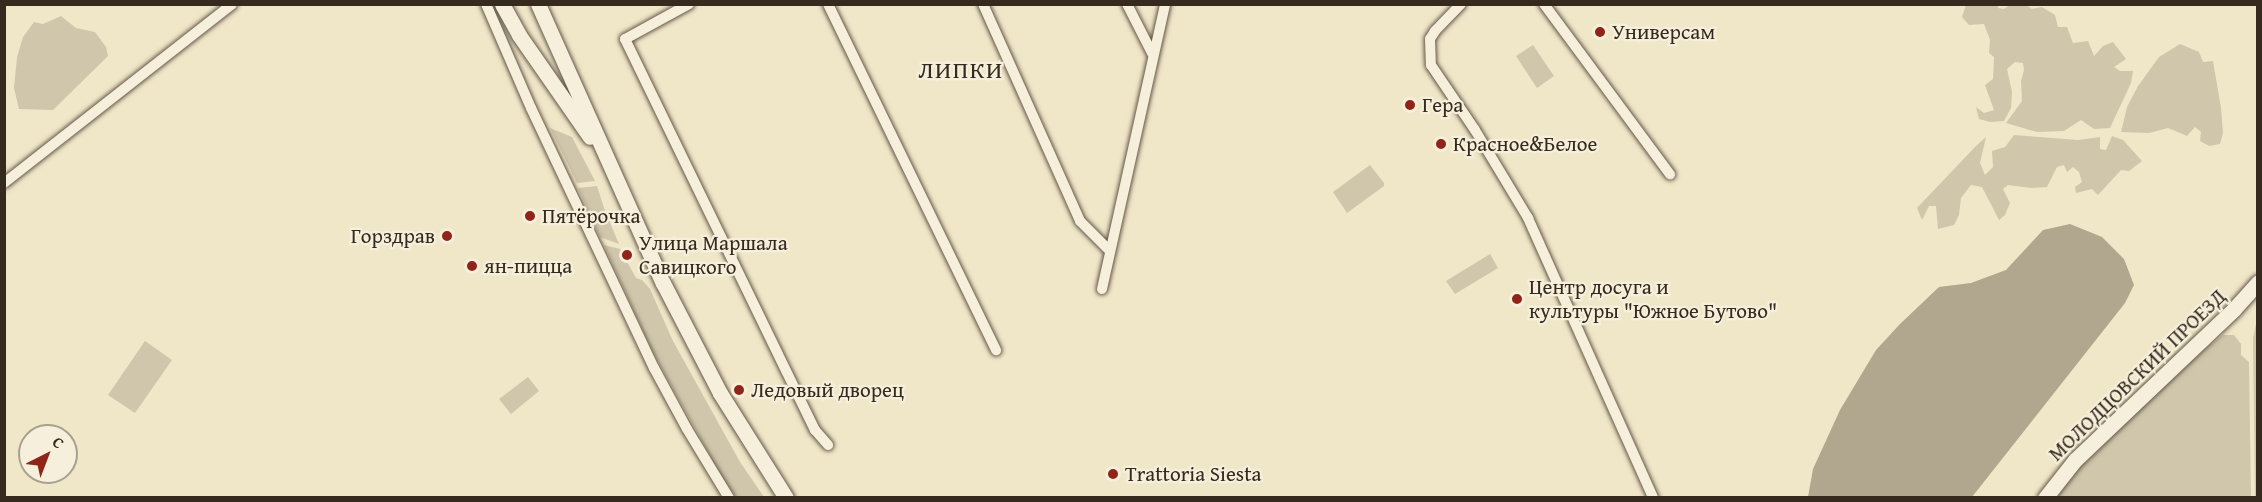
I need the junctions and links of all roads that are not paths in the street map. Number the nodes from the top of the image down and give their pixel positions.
1 (232, 4) edge
2 (486, 4) edge
3 (502, 4) edge
4 (538, 4) edge
5 (689, 4) edge
6 (828, 4) edge
7 (983, 4) edge
8 (1127, 4) edge
9 (1165, 4) edge
10 (1461, 4) edge
11 (1544, 4) edge
12 (1153, 55) junction
13 (611, 166) junction
14 (1670, 174) dead end
15 (4, 183) edge
16 (1110, 251) junction
17 (2258, 282) edge
18 (1102, 289) dead end
19 (996, 350) dead end
20 (828, 445) dead end
21 (729, 498) edge
22 (786, 498) edge
23 (1653, 498) edge
24 (2045, 498) edge

1 - 15 street
2 - 21 street
3 - 13 street
4 - 13 street
5 - 20 street
6 - 19 street
7 - 16 street
8 - 12 street
9 - 12 street
10 - 23 street
11 - 14 street
12 - 16 street
13 - 22 street
16 - 18 street
17 - 24 street, МОЛОДЦОВСКИЙ ПРОЕЗД

